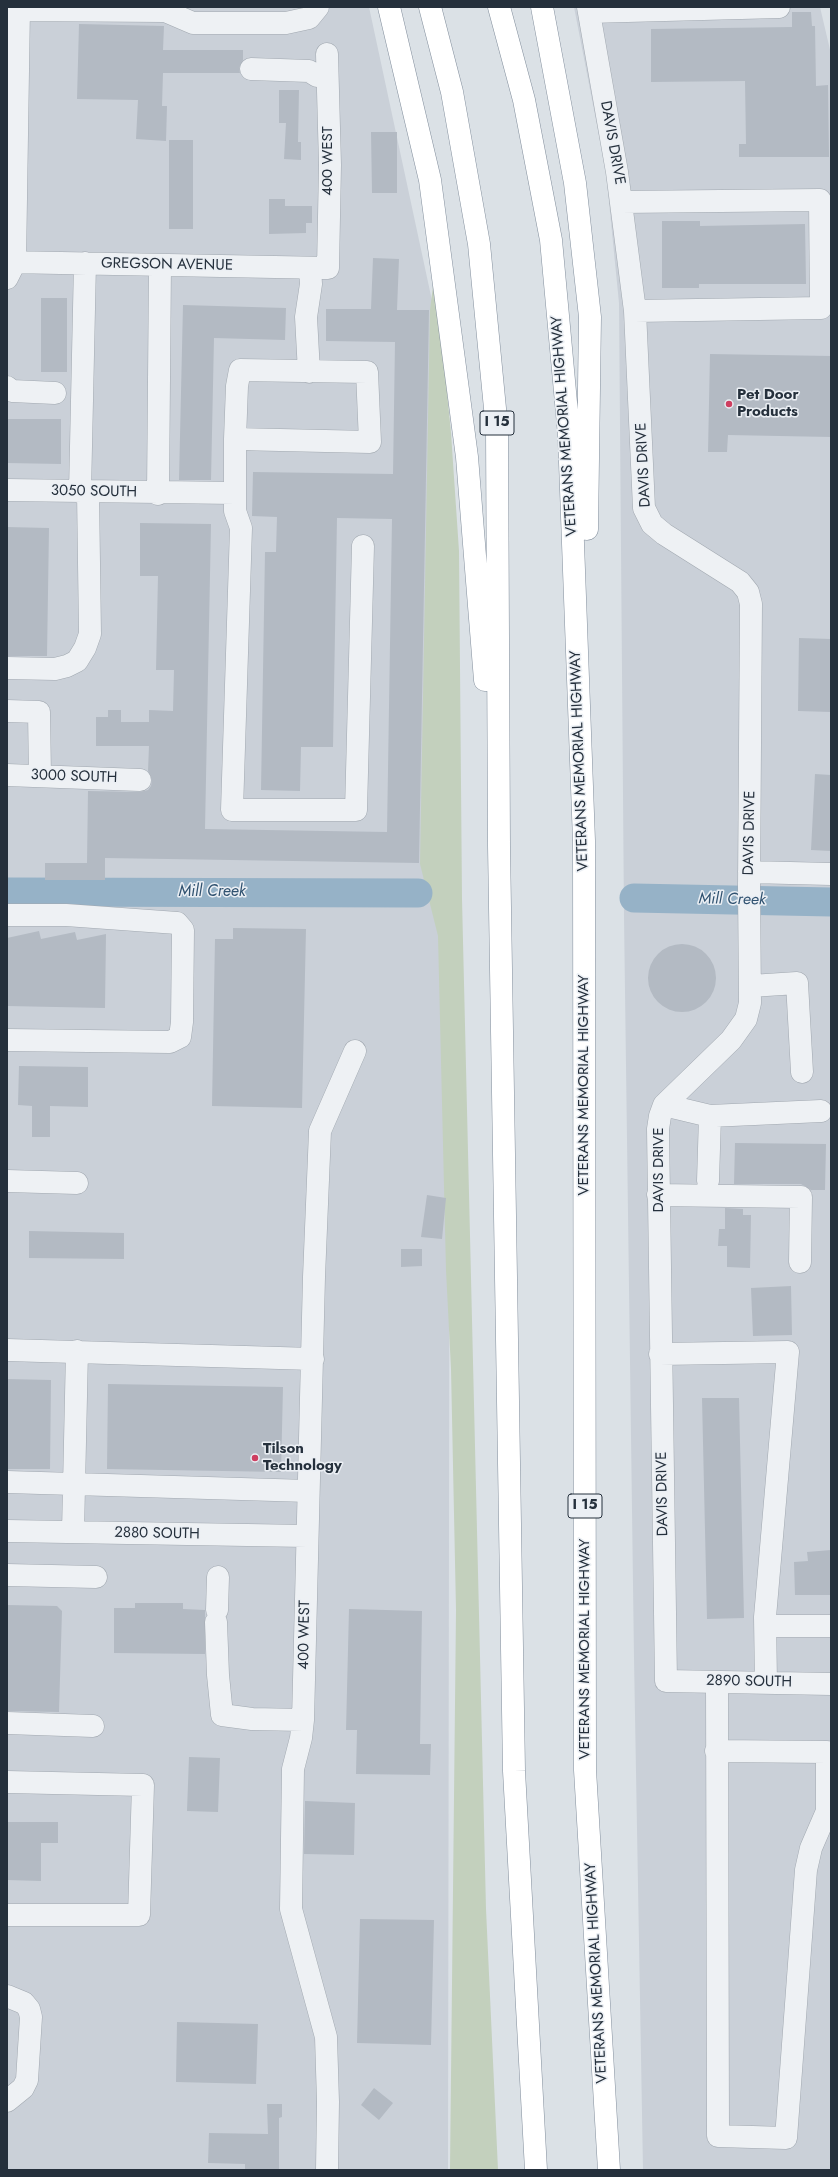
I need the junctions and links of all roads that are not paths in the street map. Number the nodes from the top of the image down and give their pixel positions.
1 (318, 7) edge
2 (389, 7) edge
3 (430, 7) edge
4 (499, 7) edge
5 (542, 7) edge
6 (779, 7) edge
7 (19, 8) edge
8 (168, 10) edge
9 (589, 10) edge
10 (327, 54) dead end
11 (251, 69) dead end
12 (327, 76) junction
13 (621, 202) junction
14 (85, 263) junction
15 (160, 265) junction
16 (10, 267) edge
17 (319, 268) junction
18 (635, 310) junction
19 (309, 372) junction
20 (7, 387) edge
21 (55, 393) dead end
22 (235, 439) junction
23 (7, 490) edge
24 (84, 492) junction
25 (235, 493) junction
26 (158, 494) junction
27 (363, 546) dead end
28 (7, 668) edge
29 (7, 711) edge
30 (7, 775) edge
31 (40, 776) junction
32 (140, 780) dead end
33 (584, 840) junction
34 (499, 846) junction
35 (831, 874) edge
36 (749, 879) junction
37 (7, 915) edge
38 (750, 986) junction
39 (7, 1040) edge
40 (355, 1051) dead end
41 (802, 1072) dead end
42 (664, 1105) junction
43 (821, 1111) dead end
44 (710, 1116) junction
45 (708, 1180) dead end
46 (7, 1181) edge
47 (77, 1183) dead end
48 (658, 1195) junction
49 (800, 1262) dead end
50 (7, 1350) edge
51 (76, 1351) junction
52 (660, 1354) junction
53 (313, 1359) junction
54 (7, 1482) edge
55 (73, 1484) junction
56 (308, 1491) junction
57 (7, 1531) edge
58 (73, 1532) junction
59 (307, 1536) junction
60 (7, 1575) edge
61 (96, 1578) dead end
62 (218, 1578) dead end
63 (766, 1626) junction
64 (831, 1626) edge
65 (666, 1681) joint
66 (717, 1682) junction
67 (766, 1683) junction
68 (831, 1684) edge
69 (303, 1720) junction
70 (7, 1723) edge
71 (93, 1726) dead end
72 (716, 1751) junction
73 (829, 1753) edge
74 (7, 1782) edge
75 (7, 1915) edge
76 (7, 1996) edge
77 (7, 2101) edge
78 (327, 2170) edge
79 (536, 2170) edge
80 (609, 2170) edge

1 - 8 street
2 - 34 highway
3 - 34 highway, I 15
4 - 33 highway, VETERANS MEMORIAL HIGHWAY / I 15
5 - 33 highway
6 - 9 street
7 - 8 street
7 - 16 street
9 - 13 street, DAVIS DRIVE
10 - 12 street, 400 WEST
11 - 12 street
12 - 17 street, 400 WEST
13 - 18 street, DAVIS DRIVE
13 - 18 street
14 - 15 street, GREGSON AVENUE
14 - 16 street, GREGSON AVENUE
14 - 24 street
15 - 17 street, GREGSON AVENUE
15 - 26 street
17 - 19 street, 400 WEST
18 - 36 street, DAVIS DRIVE
19 - 22 street
19 - 22 street
20 - 21 street
22 - 25 street
23 - 24 street, 3050 SOUTH
24 - 26 street, 3050 SOUTH
24 - 28 street
25 - 26 street, 3050 SOUTH
25 - 27 street
29 - 31 street
30 - 31 street, 3000 SOUTH
31 - 32 street, 3000 SOUTH
33 - 80 highway, VETERANS MEMORIAL HIGHWAY / I 15
34 - 79 highway, I 15
35 - 36 street
36 - 38 street, DAVIS DRIVE
37 - 39 street
38 - 41 street
38 - 42 street, DAVIS DRIVE
40 - 53 street, 400 WEST
42 - 44 street
42 - 48 street, DAVIS DRIVE
43 - 44 street
44 - 45 street
46 - 47 street
48 - 49 street
48 - 52 street, DAVIS DRIVE
50 - 51 street
51 - 53 street
51 - 55 street
52 - 63 street
52 - 65 street, DAVIS DRIVE
53 - 56 street, 400 WEST
54 - 55 street
55 - 56 street
55 - 58 street
56 - 59 street, 400 WEST
57 - 58 street, 2880 SOUTH
58 - 59 street, 2880 SOUTH
59 - 69 street, 400 WEST
60 - 61 street
62 - 69 street
63 - 64 street
63 - 67 street
65 - 66 street, 2890 SOUTH
66 - 67 street, 2890 SOUTH
66 - 72 street
67 - 68 street, 2890 SOUTH
69 - 78 street, 400 WEST
70 - 71 street
72 - 73 street
72 - 73 street
74 - 75 street
76 - 77 street

